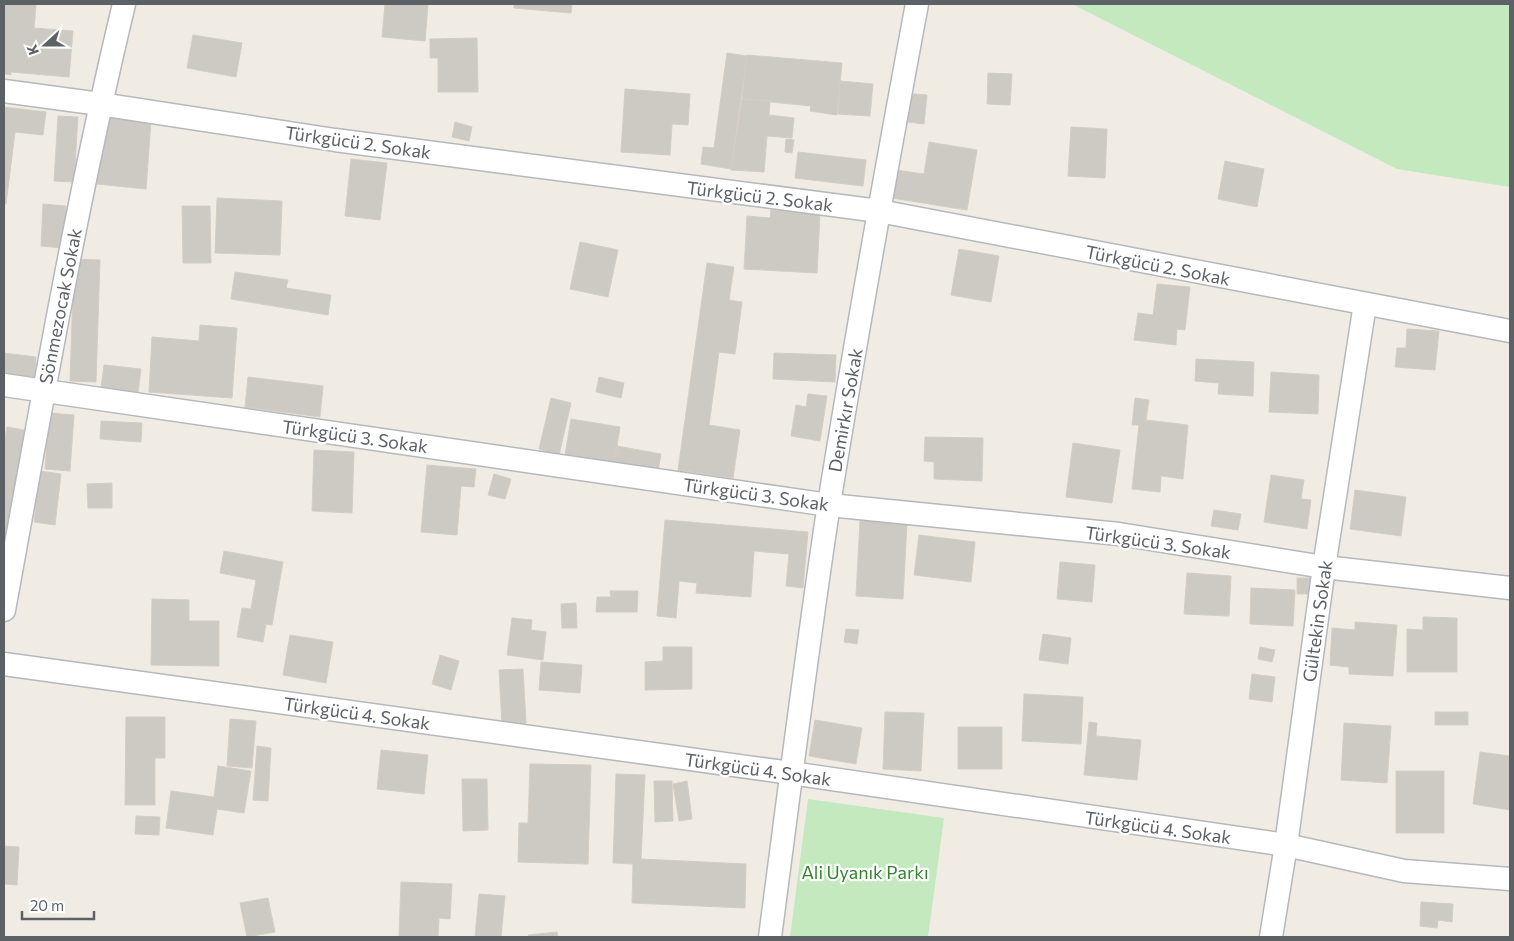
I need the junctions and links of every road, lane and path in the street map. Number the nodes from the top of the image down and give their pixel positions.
1 (124, 4) edge
2 (917, 4) edge
3 (4, 91) edge
4 (100, 104) junction
5 (879, 211) junction
6 (1366, 304) junction
7 (1510, 331) edge
8 (4, 385) edge
9 (44, 391) junction
10 (829, 505) junction
11 (1324, 567) junction
12 (1510, 588) edge
13 (4, 610) edge
14 (4, 664) edge
15 (791, 773) junction
16 (1286, 845) junction
17 (1510, 880) edge
18 (770, 937) edge
19 (1271, 937) edge

1 - 4 street, Sönmezocak Sokak
2 - 5 street, Demirkır Sokak
3 - 4 street, Türkgücü 2. Sokak
4 - 5 street, Türkgücü 2. Sokak
4 - 9 street, Sönmezocak Sokak
5 - 6 street, Türkgücü 2. Sokak
5 - 10 street, Demirkır Sokak
6 - 7 street, Türkgücü 2. Sokak
6 - 11 street, Gültekin Sokak
8 - 9 street, Türkgücü 3. Sokak
9 - 10 street, Türkgücü 3. Sokak
9 - 13 street, Sönmezocak Sokak
10 - 11 street, Türkgücü 3. Sokak
10 - 15 street, Demirkır Sokak
11 - 12 street, Türkgücü 3. Sokak
11 - 16 street, Gültekin Sokak
14 - 15 street, Türkgücü 4. Sokak
15 - 16 street, Türkgücü 4. Sokak
15 - 18 street, Demirkır Sokak
16 - 17 street, Türkgücü 4. Sokak
16 - 19 street, Gültekin Sokak

